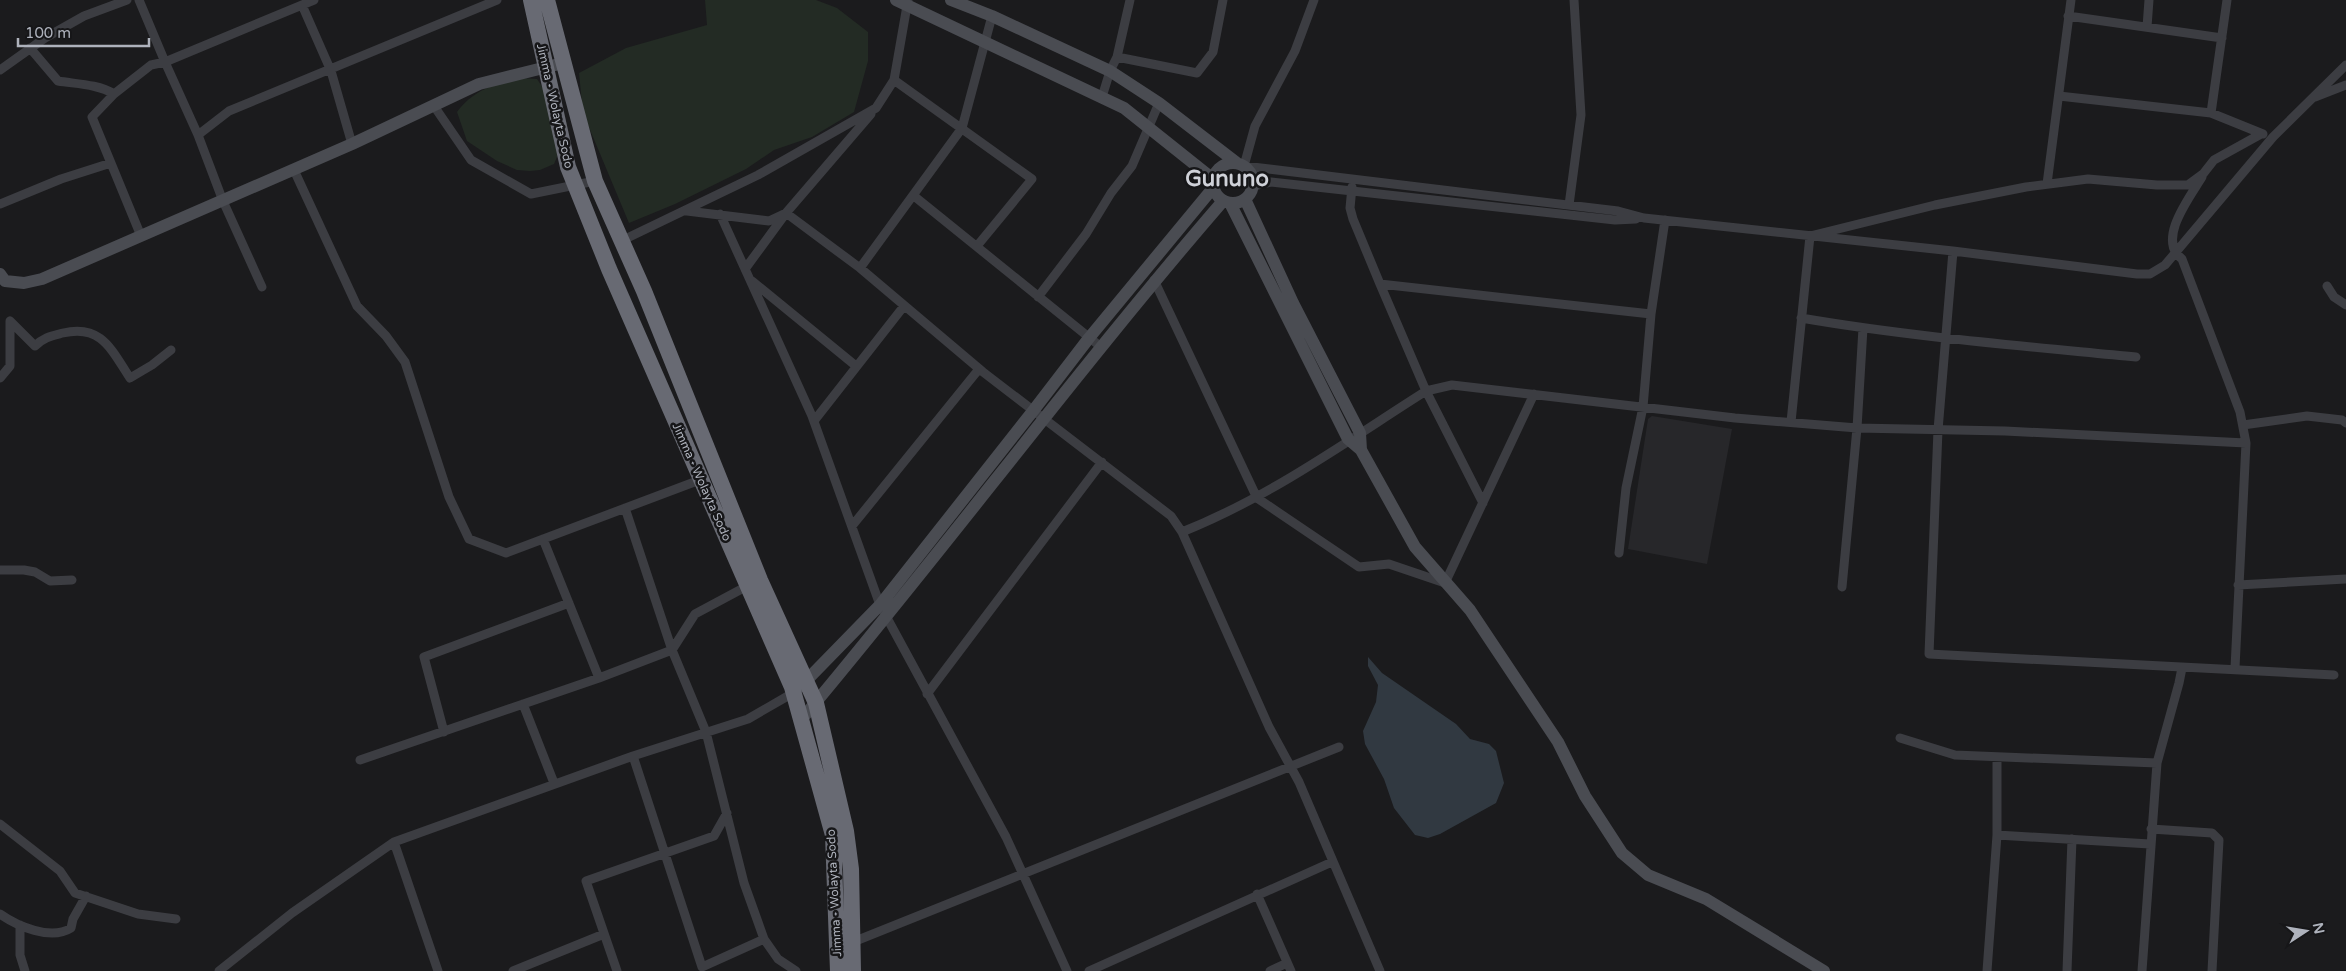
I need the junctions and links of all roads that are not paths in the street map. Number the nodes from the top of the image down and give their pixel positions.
1 (127, 0) edge
2 (140, 0) edge
3 (314, 0) edge
4 (497, 0) edge
5 (531, 0) edge
6 (548, 0) edge
7 (952, 0) edge
8 (1130, 0) edge
9 (1222, 0) edge
10 (1314, 0) edge
11 (1574, 0) edge
12 (2070, 0) edge
13 (2150, 0) edge
14 (2227, 0) edge
15 (904, 2) edge
16 (478, 3) edge
17 (302, 5) junction
18 (992, 16) junction
19 (2068, 16) junction
20 (2147, 27) junction
21 (2222, 38) junction
22 (984, 41) junction
23 (30, 48) junction
24 (1117, 57) junction
25 (164, 62) junction
26 (563, 64) junction
27 (2346, 65) edge
28 (546, 68) junction
29 (0, 70) edge
30 (331, 71) junction
31 (1110, 71) junction
32 (894, 80) junction
33 (2346, 85) edge
34 (115, 92) junction
35 (2059, 96) junction
36 (1102, 97) junction
37 (2310, 99) junction
38 (1160, 103) junction
39 (434, 106) junction
40 (876, 108) junction
41 (2211, 113) junction
42 (962, 128) junction
43 (1149, 128) junction
44 (2261, 134) junction
45 (198, 135) junction
46 (2273, 137) junction
47 (352, 144) junction
48 (111, 163) junction
49 (1241, 165) junction
50 (294, 170) junction
51 (2203, 174) junction
52 (1353, 180) junction
53 (595, 181) junction
54 (1213, 184) junction
55 (2047, 184) junction
56 (575, 185) junction
57 (1253, 186) junction
58 (1351, 191) junction
59 (914, 196) junction
60 (1245, 199) junction
61 (223, 201) junction
62 (1226, 202) junction
63 (0, 204) edge
64 (1569, 205) junction
65 (686, 211) junction
66 (786, 213) junction
67 (720, 214) junction
68 (1644, 218) junction
69 (1665, 220) junction
70 (141, 236) junction
71 (1810, 236) junction
72 (621, 241) junction
73 (977, 246) junction
74 (1953, 251) junction
75 (2175, 253) junction
76 (860, 268) junction
77 (745, 270) junction
78 (0, 274) edge
79 (749, 278) junction
80 (1154, 280) junction
81 (1380, 284) junction
82 (2327, 286) dead end
83 (262, 287) dead end
84 (1038, 296) junction
85 (2346, 305) edge
86 (904, 306) junction
87 (1288, 306) junction
88 (1651, 314) junction
89 (1801, 318) junction
90 (1863, 328) junction
91 (1089, 338) junction
92 (1946, 338) junction
93 (1101, 347) junction
94 (171, 350) dead end
95 (2136, 357) dead end
96 (1323, 362) junction
97 (856, 366) junction
98 (980, 369) junction
99 (1312, 369) junction
100 (0, 378) edge
101 (1426, 391) junction
102 (1339, 393) junction
103 (1534, 394) junction
104 (1327, 400) junction
105 (1643, 407) junction
106 (1039, 414) junction
107 (814, 421) junction
108 (1791, 422) junction
109 (2346, 423) edge
110 (2243, 425) junction
111 (1857, 428) junction
112 (1938, 430) junction
113 (1360, 433) junction
114 (1348, 440) junction
115 (2246, 443) junction
116 (1361, 450) junction
117 (1102, 462) junction
118 (717, 474) junction
119 (701, 480) junction
120 (1257, 498) junction
121 (1483, 503) junction
122 (626, 508) junction
123 (852, 526) junction
124 (1182, 532) junction
125 (543, 539) junction
126 (1619, 553) dead end
127 (0, 570) edge
128 (2346, 579) edge
129 (72, 580) dead end
130 (754, 583) junction
131 (1445, 583) junction
132 (2238, 585) junction
133 (1842, 587) dead end
134 (569, 603) junction
135 (880, 605) junction
136 (887, 617) junction
137 (672, 650) junction
138 (2182, 668) junction
139 (2235, 668) junction
140 (2334, 675) dead end
141 (599, 678) junction
142 (805, 681) junction
143 (793, 693) junction
144 (927, 694) junction
145 (816, 703) junction
146 (523, 704) junction
147 (801, 720) junction
148 (444, 732) junction
149 (706, 732) junction
150 (1900, 738) dead end
151 (1339, 747) dead end
152 (632, 756) junction
153 (1997, 757) junction
154 (360, 760) dead end
155 (2157, 763) junction
156 (1290, 766) junction
157 (554, 783) junction
158 (727, 812) junction
159 (0, 824) edge
160 (2151, 829) junction
161 (1997, 835) junction
162 (2072, 839) junction
163 (394, 842) junction
164 (2150, 844) junction
165 (664, 853) junction
166 (1332, 862) junction
167 (1023, 874) junction
168 (1257, 894) junction
169 (86, 896) junction
170 (0, 914) edge
171 (176, 918) dead end
172 (20, 925) junction
173 (604, 934) junction
174 (764, 939) junction
175 (853, 942) junction
176 (1289, 967) edge
177 (25, 971) edge
178 (219, 971) edge
179 (438, 971) edge
180 (513, 971) edge
181 (617, 971) edge
182 (796, 971) edge
183 (838, 971) edge
184 (853, 971) edge
185 (1067, 971) edge
186 (1089, 971) edge
187 (1270, 971) edge
188 (1380, 971) edge
189 (1824, 971) edge
190 (1987, 971) edge
191 (2067, 971) edge
192 (2142, 971) edge
193 (2212, 971) edge

1 - 23 street
2 - 25 street
3 - 17 street
4 - 16 street
5 - 28 highway, Jimma - Wolayta Sodo
6 - 26 highway, Jimma - Wolayta Sodo
7 - 18 main road
8 - 24 street
9 - 24 street
10 - 49 street
11 - 64 street
12 - 19 street
13 - 20 street
14 - 21 street
15 - 22 main road
15 - 32 street
16 - 30 street
17 - 25 street
17 - 30 street
18 - 22 street
18 - 31 main road
19 - 20 street
19 - 35 street
20 - 21 street
21 - 41 street
22 - 36 main road
22 - 42 street
23 - 29 street
23 - 34 street
24 - 31 street
25 - 34 street
25 - 45 street
26 - 28 main road
26 - 53 highway, Jimma - Wolayta Sodo
27 - 37 street
28 - 39 main road
28 - 56 highway, Jimma - Wolayta Sodo
30 - 45 street
30 - 47 street
31 - 36 street
31 - 38 main road
32 - 40 street
32 - 42 street
33 - 37 street
34 - 48 street
35 - 41 street
35 - 55 street
36 - 43 main road
37 - 46 street
38 - 43 street
38 - 49 main road
39 - 47 main road
39 - 56 street
40 - 65 street
40 - 66 street
41 - 44 street
42 - 59 street
42 - 73 street
43 - 54 main road
43 - 84 street
44 - 46 street
44 - 51 street
45 - 61 street
46 - 75 street
47 - 50 main road
48 - 63 street
48 - 70 street
49 - 52 street
49 - 54 main road
49 - 57 main road
50 - 61 main road
50 - 125 street
51 - 55 street
51 - 75 street
52 - 58 street
52 - 64 street
53 - 56 street
53 - 72 highway, Jimma - Wolayta Sodo
54 - 62 main road
54 - 91 main road
55 - 71 street
56 - 119 highway, Jimma - Wolayta Sodo
57 - 58 street
57 - 60 main road
58 - 68 street
58 - 81 street
59 - 73 street
59 - 76 street
60 - 62 main road
60 - 87 main road
61 - 70 main road
61 - 83 street
62 - 80 main road
62 - 87 main road
64 - 68 street
65 - 67 street
65 - 72 street
66 - 67 street
66 - 76 street
66 - 77 street
67 - 77 street
68 - 69 street
69 - 71 street
69 - 88 street
70 - 78 main road
71 - 74 street
71 - 89 street
72 - 118 highway, Jimma - Wolayta Sodo
73 - 84 street
74 - 75 street
74 - 92 street
75 - 110 street
76 - 86 street
77 - 79 street
79 - 97 street
79 - 107 street
80 - 93 main road
80 - 120 street
81 - 88 street
81 - 101 street
82 - 85 street
84 - 91 street
86 - 97 street
86 - 98 street
87 - 96 main road
87 - 99 main road
88 - 105 street
89 - 90 street
89 - 108 street
90 - 92 street
90 - 111 street
91 - 93 street
91 - 106 main road
92 - 95 street
92 - 112 street
93 - 106 main road
94 - 100 street
96 - 99 main road
96 - 102 main road
97 - 107 street
98 - 106 street
98 - 123 street
99 - 104 main road
101 - 103 street
101 - 113 street
101 - 121 street
102 - 104 main road
102 - 113 main road
103 - 105 street
103 - 121 street
104 - 114 main road
105 - 108 street
105 - 126 street
106 - 117 street
106 - 135 main road
106 - 136 main road
107 - 123 street
108 - 111 street
109 - 110 street
110 - 115 street
111 - 112 street
111 - 133 street
112 - 115 street
112 - 138 street
113 - 114 street
113 - 116 main road
114 - 116 main road
114 - 120 street
115 - 132 street
116 - 131 main road
117 - 124 street
117 - 144 street
118 - 119 street
118 - 130 highway, Jimma - Wolayta Sodo
119 - 122 street
119 - 130 highway, Jimma - Wolayta Sodo
120 - 124 street
120 - 131 street
121 - 131 street
122 - 125 street
122 - 137 street
123 - 135 street
124 - 156 street
125 - 134 street
127 - 129 street
128 - 132 street
130 - 137 street
130 - 142 highway, Jimma - Wolayta Sodo
130 - 143 highway, Jimma - Wolayta Sodo
131 - 189 main road
132 - 139 street
134 - 141 street
134 - 148 street
135 - 136 street
135 - 142 main road
136 - 144 street
136 - 145 main road
137 - 141 street
137 - 149 street
138 - 139 street
138 - 155 street
139 - 140 street
141 - 146 street
142 - 143 main road
142 - 145 highway, Jimma - Wolayta Sodo
143 - 147 highway, Jimma - Wolayta Sodo
143 - 149 street
144 - 167 street
145 - 147 main road
145 - 175 highway, Jimma - Wolayta Sodo
146 - 148 street
146 - 157 street
147 - 183 highway, Jimma - Wolayta Sodo
148 - 154 street
149 - 152 street
149 - 158 street
150 - 153 street
151 - 156 street
152 - 157 street
152 - 165 street
153 - 155 street
153 - 161 street
155 - 160 street
156 - 166 street
156 - 167 street
157 - 163 street
158 - 165 street
158 - 174 street
159 - 169 street
160 - 164 street
160 - 193 street
161 - 162 street
161 - 190 street
162 - 164 street
162 - 191 street
163 - 178 street
163 - 179 street
164 - 192 street
165 - 173 street
165 - 174 street
166 - 168 street
166 - 188 street
167 - 175 street
167 - 185 street
168 - 176 street
168 - 186 street
169 - 171 street
169 - 172 street
170 - 172 street
172 - 177 street
173 - 180 street
173 - 181 street
174 - 182 street
175 - 184 highway, Jimma - Wolayta Sodo
176 - 187 street

